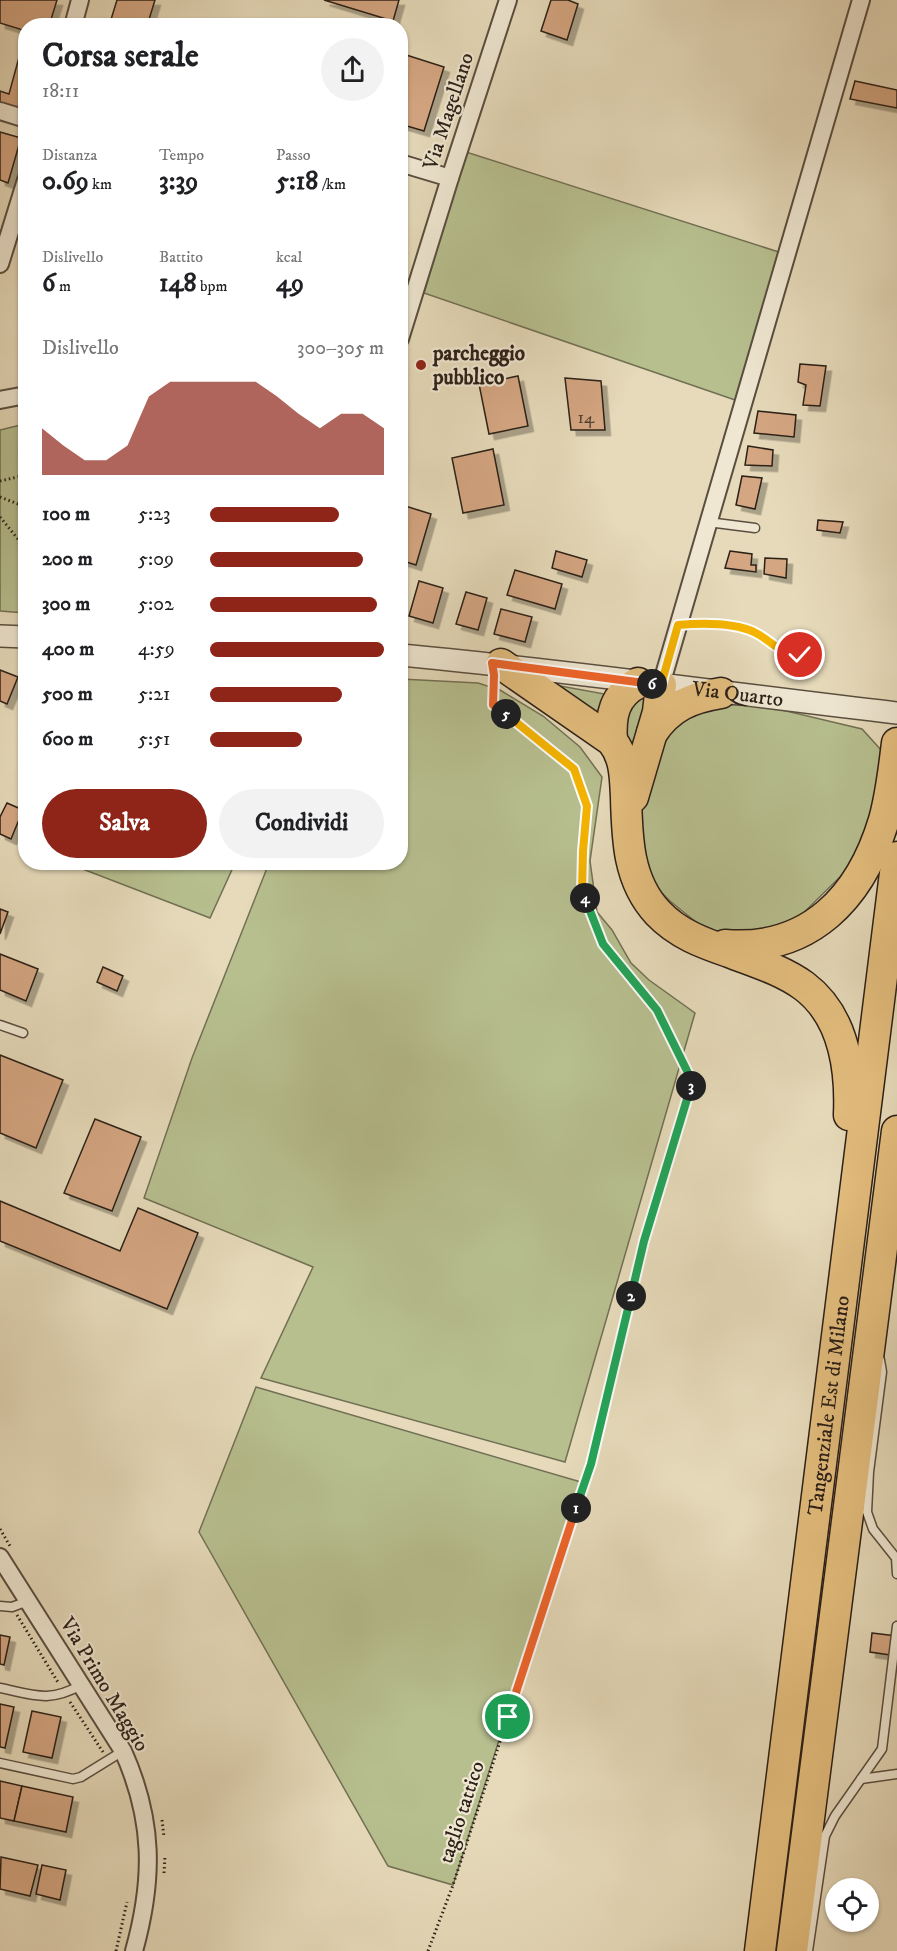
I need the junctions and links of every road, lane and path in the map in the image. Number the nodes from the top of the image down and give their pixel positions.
1 (80, 0) edge
2 (508, 0) edge
3 (861, 0) edge
4 (75, 18) edge
5 (0, 111) edge
6 (18, 117) edge
7 (408, 165) edge
8 (450, 178) junction
9 (18, 206) edge
10 (0, 264) edge
11 (408, 313) edge
12 (18, 397) edge
13 (0, 400) edge
14 (18, 477) edge
15 (0, 481) edge
16 (0, 497) edge
17 (18, 504) edge
18 (0, 516) edge
19 (708, 522) junction
20 (755, 528) dead end
21 (18, 539) edge
22 (678, 625) junction
23 (0, 636) edge
24 (18, 637) edge
25 (818, 654) dead end
26 (408, 656) edge
27 (496, 664) junction
28 (650, 684) junction
29 (721, 693) junction
30 (897, 713) edge
31 (651, 736) junction
32 (612, 741) junction
33 (897, 743) edge
34 (627, 820) junction
35 (897, 857) edge
36 (700, 942) junction
37 (0, 1025) edge
38 (22, 1033) dead end
39 (897, 1131) edge
40 (872, 1322) junction
41 (837, 1348) junction
42 (0, 1557) edge
43 (897, 1558) edge
44 (897, 1574) edge
45 (28, 1601) junction
46 (0, 1606) edge
47 (897, 1626) edge
48 (81, 1685) junction
49 (0, 1688) edge
50 (123, 1752) junction
51 (0, 1763) edge
52 (897, 1774) edge
53 (861, 1779) junction
54 (134, 1951) edge
55 (428, 1951) edge
56 (760, 1951) edge
57 (792, 1951) edge
58 (808, 1951) edge

1 - 4 street
2 - 8 street, Via Magellano
3 - 19 street
5 - 6 street
7 - 8 street
8 - 11 street, Via Magellano
9 - 10 street
12 - 13 street
14 - 15 path
16 - 17 path
18 - 21 path
19 - 20 lane
19 - 22 street
22 - 25 path
22 - 28 street
23 - 24 street
26 - 27 street, Via Quarto
27 - 28 street, Via Quarto
27 - 32 highway
27 - 55 path, taglio tattico
28 - 29 street, Via Quarto
28 - 31 highway
28 - 32 highway
29 - 30 street, Via Quarto
29 - 31 highway
31 - 34 highway
32 - 34 highway
33 - 36 highway
34 - 36 highway
35 - 41 highway, Tangenziale Est di Milano
36 - 41 highway
37 - 38 lane
39 - 40 highway, Tangenziale Est di Milano
40 - 43 lane
40 - 57 highway, Tangenziale Est di Milano
41 - 56 highway, Tangenziale Est di Milano
42 - 45 street, Via Primo Maggio
43 - 44 lane
45 - 46 lane
45 - 48 street, Via Primo Maggio
47 - 53 lane
48 - 49 lane
48 - 50 street, Via Primo Maggio
50 - 51 lane
50 - 54 street, Via Primo Maggio
52 - 53 lane
53 - 58 lane

